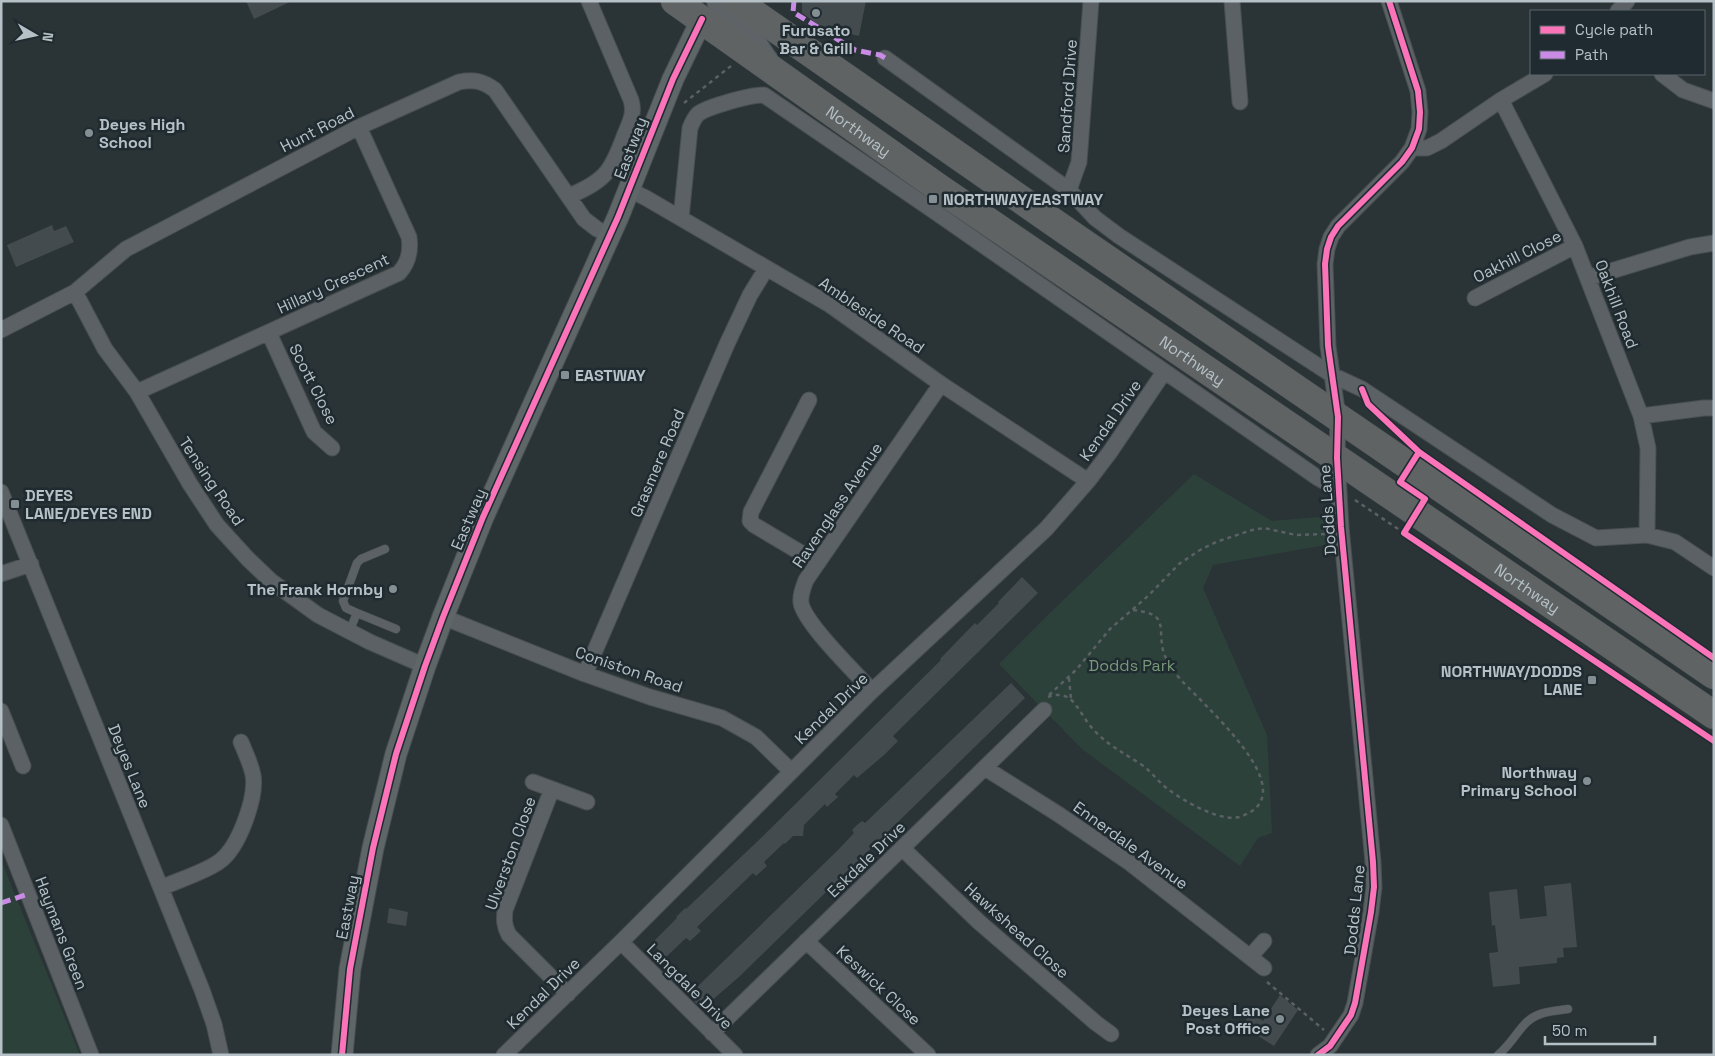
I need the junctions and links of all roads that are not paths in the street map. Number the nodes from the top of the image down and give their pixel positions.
1 (589, 1) edge
2 (675, 1) edge
3 (736, 1) edge
4 (1091, 1) edge
5 (1232, 1) edge
6 (1389, 1) edge
7 (711, 7) edge
8 (885, 58) dead end
9 (1543, 75) edge
10 (1663, 75) edge
11 (1501, 100) junction
12 (1714, 101) edge
13 (1240, 102) dead end
14 (359, 127) junction
15 (1412, 148) junction
16 (630, 190) junction
17 (1068, 190) junction
18 (569, 196) junction
19 (681, 218) junction
20 (610, 235) junction
21 (1714, 243) edge
22 (1575, 246) junction
23 (766, 269) junction
24 (1588, 278) junction
25 (75, 292) junction
26 (1475, 298) dead end
27 (1200, 322) junction
28 (1, 330) edge
29 (269, 332) junction
30 (1164, 372) junction
31 (1332, 375) junction
32 (941, 384) junction
33 (137, 392) junction
34 (809, 400) dead end
35 (1714, 408) edge
36 (1641, 416) junction
37 (1338, 418) junction
38 (332, 448) dead end
39 (1337, 458) junction
40 (1088, 480) junction
41 (1338, 489) junction
42 (1, 492) edge
43 (1647, 534) junction
44 (385, 549) dead end
45 (818, 563) junction
46 (30, 564) junction
47 (1714, 568) edge
48 (1, 574) edge
49 (356, 613) junction
50 (443, 617) junction
51 (396, 629) dead end
52 (349, 632) junction
53 (425, 666) junction
54 (585, 674) junction
55 (1714, 675) edge
56 (872, 691) junction
57 (1045, 703) road end
58 (1, 711) edge
59 (1714, 715) edge
60 (241, 742) dead end
61 (23, 766) dead end
62 (985, 768) junction
63 (791, 771) junction
64 (533, 782) dead end
65 (552, 789) junction
66 (587, 802) dead end
67 (1, 825) edge
68 (902, 848) junction
69 (161, 888) junction
70 (806, 941) junction
71 (1264, 941) dead end
72 (621, 942) junction
73 (1250, 957) junction
74 (1265, 974) road end
75 (568, 994) junction
76 (1568, 1009) dead end
77 (712, 1034) junction
78 (1111, 1034) dead end
79 (1329, 1048) edge
80 (91, 1055) edge
81 (221, 1055) edge
82 (342, 1055) edge
83 (504, 1055) edge
84 (735, 1055) edge
85 (928, 1055) edge
86 (1498, 1055) edge

1 - 18 street
2 - 7 highway, Northway
3 - 27 highway, Northway
4 - 17 street, Sandford Drive
5 - 13 street
6 - 15 street, Dodds Lane
7 - 16 street, Eastway
7 - 39 highway, Northway
8 - 17 street
9 - 11 street
10 - 12 street
11 - 15 street
11 - 22 street, Oakhill Road
14 - 18 street, Hunt Road
14 - 25 street, Hunt Road
14 - 29 street, Hillary Crescent
15 - 31 street, Dodds Lane
16 - 19 street, Ambleside Road
16 - 20 street, Eastway
17 - 31 street
18 - 20 street, Hunt Road
19 - 23 street, Ambleside Road
19 - 30 street, Northway
20 - 50 street, Eastway
21 - 24 street
22 - 24 street, Oakhill Road
22 - 26 street, Oakhill Close
23 - 32 street, Ambleside Road
23 - 54 street, Grasmere Road
24 - 36 street, Oakhill Road
25 - 28 street, Hunt Road
25 - 33 street, Tensing Road
27 - 37 highway, Northway
27 - 39 highway
29 - 33 street, Hillary Crescent
29 - 38 street, Scott Close
30 - 40 street, Kendal Drive
30 - 41 street, Northway
31 - 37 street, Dodds Lane
31 - 43 street
32 - 40 street, Ambleside Road
32 - 45 street, Ravenglass Avenue
33 - 52 street, Tensing Road
34 - 45 street
35 - 36 street
36 - 43 street, Oakhill Road
37 - 39 street, Dodds Lane
37 - 55 highway, Northway
39 - 41 street, Dodds Lane
39 - 59 highway, Northway
40 - 56 street, Kendal Drive
41 - 79 street, Dodds Lane
42 - 46 street, Deyes Lane
43 - 47 street
44 - 49 lane
45 - 56 street, Ravenglass Avenue
46 - 48 street
46 - 69 street, Deyes Lane
49 - 51 lane
49 - 52 lane
50 - 53 street, Eastway
50 - 54 street, Coniston Road
52 - 53 street, Tensing Road
53 - 82 street, Eastway
54 - 63 street, Coniston Road
56 - 63 street, Kendal Drive
57 - 62 street, Eskdale Drive
58 - 61 street
60 - 69 street
62 - 68 street, Eskdale Drive
62 - 73 street, Ennerdale Avenue
63 - 72 street, Kendal Drive
64 - 65 street, Ulverston Close
65 - 66 street, Ulverston Close
65 - 75 street, Ulverston Close
67 - 80 street, Haymans Green
68 - 70 street, Eskdale Drive
68 - 78 street, Hawkshead Close
69 - 81 street, Deyes Lane
70 - 77 street, Eskdale Drive
70 - 85 street, Keswick Close
71 - 73 street
72 - 75 street, Kendal Drive
72 - 77 street, Langdale Drive
73 - 74 street, Ennerdale Avenue
75 - 83 street, Kendal Drive
76 - 86 lane
77 - 84 street, Langdale Drive

